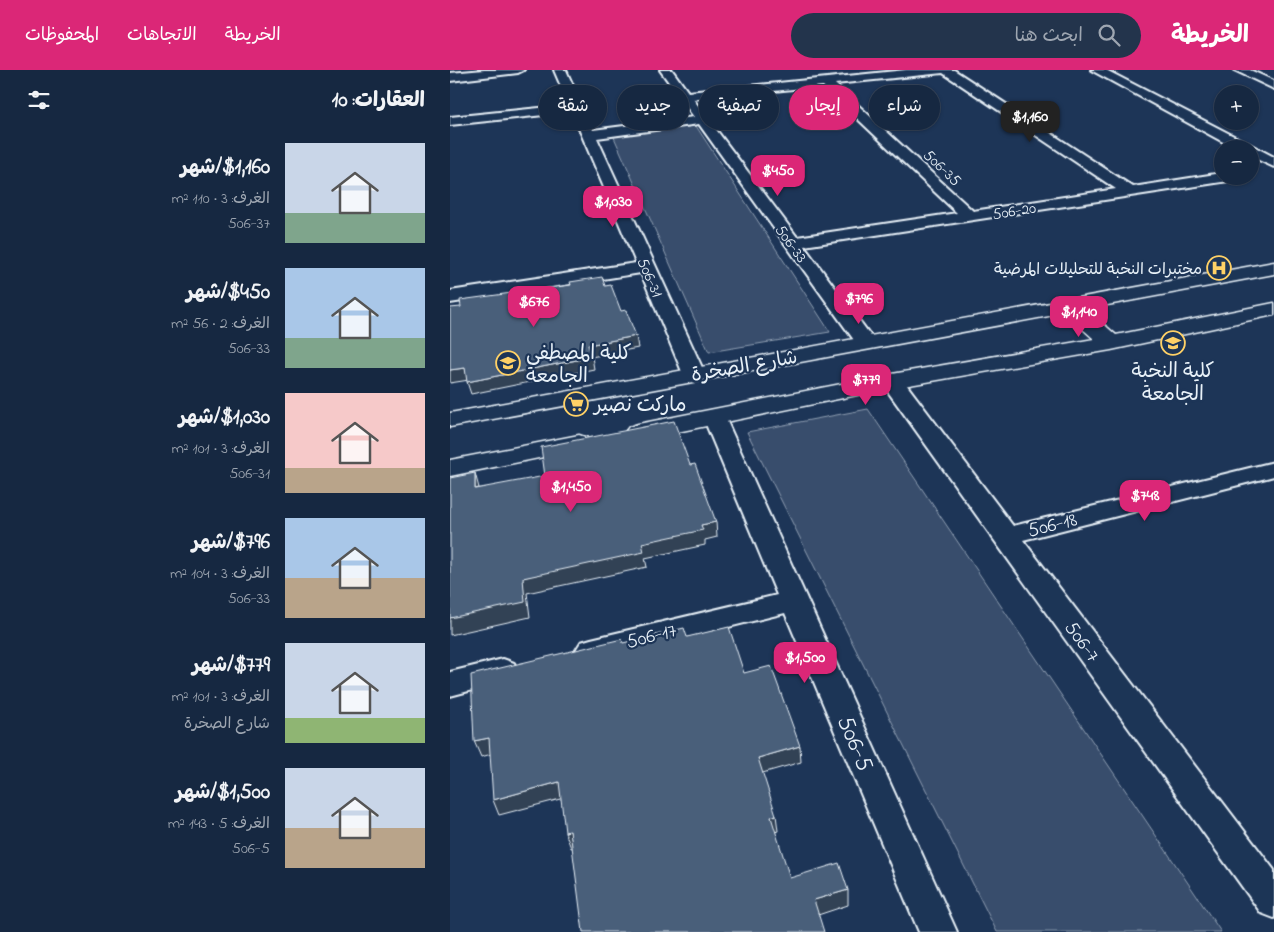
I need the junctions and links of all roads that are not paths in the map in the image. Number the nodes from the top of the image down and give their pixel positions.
1 (518, 70) edge
2 (560, 70) edge
3 (666, 70) edge
4 (940, 70) edge
5 (946, 70) edge
6 (1097, 70) edge
7 (1240, 70) edge
8 (450, 76) edge
9 (826, 82) junction
10 (567, 85) edge
11 (677, 85) edge
12 (1274, 85) edge
13 (689, 96) edge
14 (689, 101) edge
15 (539, 112) edge
16 (699, 115) edge
17 (699, 121) edge
18 (450, 122) edge
19 (587, 130) edge
20 (710, 130) edge
21 (589, 135) junction
22 (1229, 140) edge
23 (1259, 156) edge
24 (1274, 163) edge
25 (1274, 170) edge
26 (1259, 173) edge
27 (1214, 179) edge
28 (1130, 192) junction
29 (970, 217) junction
30 (793, 244) junction
31 (647, 267) junction
32 (1274, 268) edge
33 (450, 298) edge
34 (1070, 306) junction
35 (1274, 309) edge
36 (866, 343) junction
37 (1111, 343) junction
38 (694, 374) junction
39 (892, 382) junction
40 (714, 417) junction
41 (450, 420) edge
42 (450, 468) edge
43 (1273, 471) edge
44 (1005, 536) junction
45 (794, 600) junction
46 (565, 656) edge
47 (526, 665) edge
48 (450, 684) edge
49 (1274, 900) edge
50 (938, 932) edge

1 - 8 street
2 - 10 street, 506-31
3 - 11 street, 506-33
4 - 9 street
5 - 28 street
6 - 22 street
7 - 12 street
9 - 13 street
9 - 29 street, 506-35
14 - 16 street, 506-33
15 - 18 street
17 - 21 street
19 - 21 street, 506-31
20 - 30 street, 506-33
21 - 31 street, 506-31
23 - 24 street
25 - 26 street
27 - 28 street, 506-20
28 - 29 street, 506-20
29 - 30 street, 506-20
30 - 36 street, 506-33
31 - 33 street
31 - 38 street, 506-31
32 - 34 street, شارع الصخرة
34 - 36 street, شارع الصخرة
34 - 37 street
35 - 37 street
36 - 38 street, شارع الصخرة
37 - 39 street
38 - 41 street, شارع الصخرة
39 - 40 street
39 - 44 street, 506-7
40 - 42 street
40 - 45 street, 506-5
43 - 44 street, 506-18
44 - 49 street, 506-7
45 - 46 street, 506-17
45 - 50 street, 506-5
47 - 48 street

